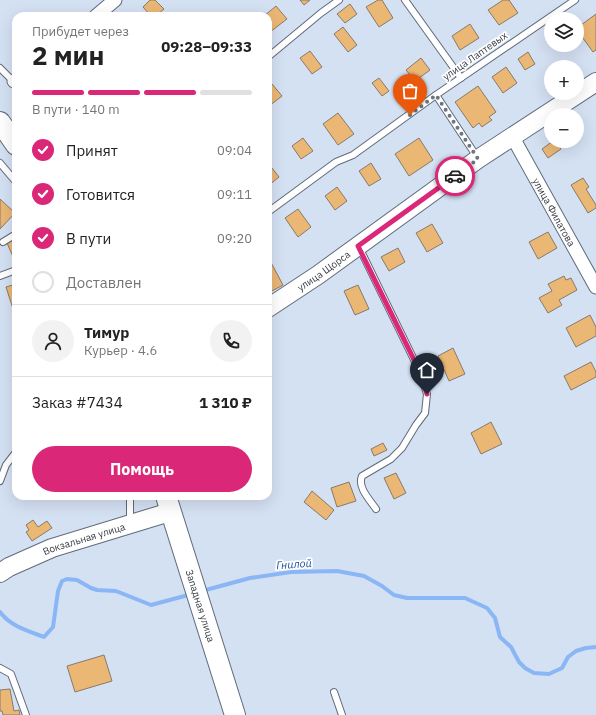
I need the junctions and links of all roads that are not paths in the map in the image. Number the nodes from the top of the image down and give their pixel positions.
1 (115, 0) edge
2 (339, 0) edge
3 (405, 0) edge
4 (576, 0) edge
5 (101, 12) edge
6 (272, 54) edge
7 (0, 68) edge
8 (461, 78) junction
9 (12, 79) edge
10 (596, 82) edge
11 (436, 95) junction
12 (0, 122) edge
13 (512, 136) junction
14 (12, 139) edge
15 (478, 159) junction
16 (0, 163) edge
17 (12, 177) edge
18 (272, 209) edge
19 (12, 236) edge
20 (3, 242) dead end
21 (358, 246) junction
22 (12, 272) edge
23 (0, 276) edge
24 (596, 288) edge
25 (272, 305) edge
26 (12, 457) edge
27 (0, 481) edge
28 (130, 500) edge
29 (168, 504) edge
30 (376, 509) dead end
31 (130, 524) junction
32 (4, 568) edge
33 (0, 668) edge
34 (334, 692) dead end
35 (26, 715) edge
36 (235, 715) edge
37 (342, 715) edge

1 - 5 street
2 - 6 lane
3 - 8 lane
4 - 8 lane, улица Лаптевых
7 - 9 lane
8 - 11 lane, улица Лаптевых
10 - 13 main road, улица Щорса
11 - 15 lane
11 - 18 lane, улица Лаптевых
12 - 14 main road
13 - 15 main road, улица Щорса
13 - 24 street, улица Филатова
15 - 21 main road, улица Щорса
16 - 17 lane
19 - 20 lane
21 - 25 main road, улица Щорса
21 - 30 lane
22 - 23 lane
26 - 27 lane
28 - 31 lane
29 - 31 main road, Вокзальная улица
29 - 36 main road, Западная улица
31 - 32 main road, Вокзальная улица
33 - 35 lane
34 - 37 lane

